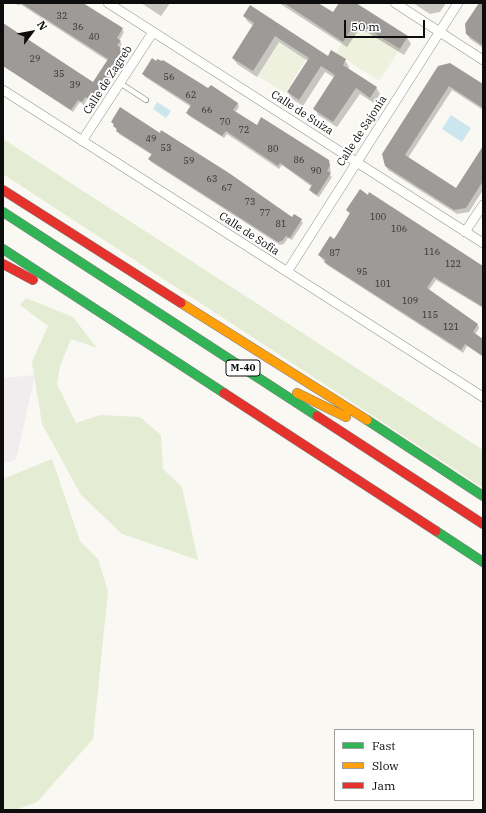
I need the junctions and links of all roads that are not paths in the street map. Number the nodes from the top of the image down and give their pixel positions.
1 (108, 3) edge
2 (395, 3) edge
3 (458, 3) edge
4 (153, 32) junction
5 (440, 32) junction
6 (483, 60) edge
7 (120, 83) junction
8 (3, 90) edge
9 (146, 100) dead end
10 (82, 141) junction
11 (356, 162) junction
12 (3, 190) edge
13 (483, 205) edge
14 (3, 212) edge
15 (465, 232) junction
16 (483, 243) edge
17 (3, 249) edge
18 (3, 264) edge
19 (287, 272) junction
20 (140, 340) junction
21 (227, 358) junction
22 (483, 397) edge
23 (416, 452) junction
24 (483, 496) edge
25 (483, 524) edge
26 (483, 562) edge

1 - 4 street, Calle de Suiza
2 - 5 street
3 - 5 street, Calle de Sajonia
4 - 7 street, Calle de Zagreb
4 - 11 street, Calle de Suiza
5 - 6 street
5 - 11 street, Calle de Sajonia
7 - 9 lane
7 - 10 street, Calle de Zagreb
8 - 10 street, Calle de Sofía
10 - 19 street, Calle de Sofía
11 - 15 street, Calle de Suiza
11 - 19 street, Calle de Sajonia
12 - 23 highway
13 - 15 street
14 - 21 highway, M-40
15 - 16 street, Calle de Suiza
17 - 20 highway, M-40
18 - 20 highway
19 - 22 street, Calle de Sofía
20 - 26 highway, M-40
21 - 23 highway
21 - 25 highway, M-40
23 - 24 highway

